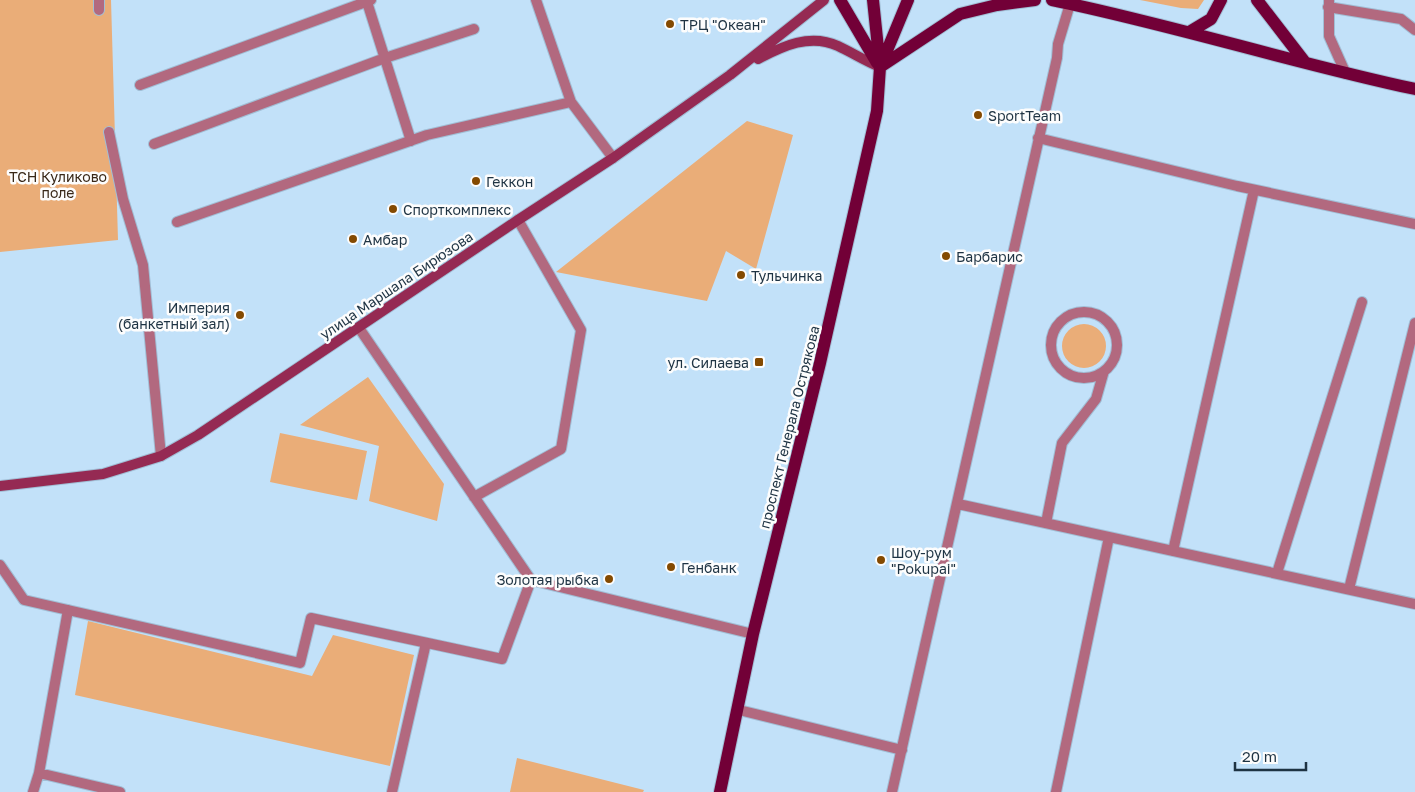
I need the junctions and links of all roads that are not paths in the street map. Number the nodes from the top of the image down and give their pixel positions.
1 (536, 0) edge
2 (814, 0) edge
3 (824, 0) edge
4 (840, 0) edge
5 (872, 0) edge
6 (908, 0) edge
7 (1035, 0) edge
8 (1052, 0) edge
9 (1221, 0) edge
10 (1257, 0) edge
11 (369, 1) edge
12 (1070, 4) junction
13 (1329, 4) edge
14 (811, 11) junction
15 (474, 29) dead end
16 (1415, 30) edge
17 (1191, 31) junction
18 (385, 58) junction
19 (1304, 61) junction
20 (880, 67) junction
21 (1346, 74) junction
22 (730, 75) junction
23 (140, 85) dead end
24 (1415, 89) edge
25 (571, 102) junction
26 (110, 132) dead end
27 (1038, 138) junction
28 (411, 140) junction
29 (154, 144) dead end
30 (613, 158) junction
31 (1254, 190) junction
32 (518, 220) junction
33 (177, 222) dead end
34 (1415, 224) edge
35 (1362, 302) dead end
36 (1415, 323) edge
37 (359, 328) junction
38 (1104, 371) junction
39 (161, 456) junction
40 (0, 486) edge
41 (474, 497) junction
42 (958, 504) junction
43 (1046, 523) junction
44 (1109, 537) junction
45 (1173, 551) junction
46 (0, 565) edge
47 (1277, 573) junction
48 (531, 580) junction
49 (1349, 589) junction
50 (1415, 604) edge
51 (68, 610) junction
52 (753, 634) junction
53 (426, 643) junction
54 (739, 710) junction
55 (902, 750) junction
56 (39, 773) junction
57 (33, 792) edge
58 (120, 792) edge
59 (392, 792) edge
60 (720, 792) edge
61 (892, 792) edge
62 (1056, 792) edge

1 - 25 street
2 - 14 street
3 - 14 main road, улица Маршала Бирюзова
4 - 20 main road
5 - 20 main road, проспект Генерала Острякова
6 - 20 main road, проспект Генерала Острякова
7 - 20 main road
8 - 12 main road
9 - 17 main road
10 - 19 main road
11 - 18 street
11 - 23 street
12 - 17 main road
12 - 27 street
13 - 16 street
13 - 21 street
14 - 22 main road, улица Маршала Бирюзова
15 - 18 street
17 - 19 main road
18 - 28 street
18 - 29 street
19 - 21 main road
20 - 22 main road
20 - 52 main road, проспект Генерала Острякова
21 - 24 main road
22 - 30 main road, улица Маршала Бирюзова
25 - 28 street
25 - 30 street
26 - 39 street
27 - 31 street
27 - 42 street
28 - 33 street
30 - 32 main road, улица Маршала Бирюзова
31 - 34 street
31 - 45 street
32 - 37 main road, улица Маршала Бирюзова
32 - 41 street
35 - 47 street
36 - 49 street
37 - 39 main road, улица Маршала Бирюзова
37 - 41 street
38 - 38 street
38 - 43 street
39 - 40 main road, улица Маршала Бирюзова
41 - 48 street
42 - 43 street
42 - 55 street
43 - 44 street
44 - 45 street
44 - 62 street
45 - 47 street
46 - 51 street
47 - 49 street
48 - 52 street
48 - 53 street
49 - 50 street
51 - 53 street
51 - 56 street
52 - 54 main road, проспект Генерала Острякова
53 - 59 street
54 - 55 street
54 - 60 main road, проспект Генерала Острякова
55 - 61 street
56 - 57 street
56 - 58 street

